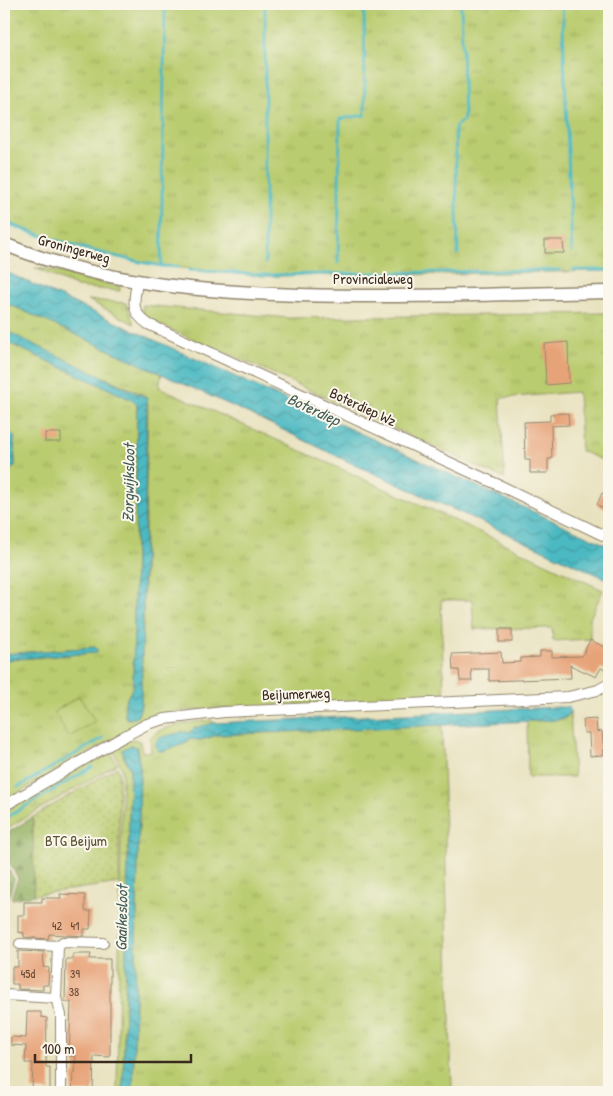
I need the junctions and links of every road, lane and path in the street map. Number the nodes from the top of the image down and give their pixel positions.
1 (4, 244) edge
2 (137, 282) junction
3 (609, 292) edge
4 (609, 538) edge
5 (609, 684) edge
6 (4, 806) edge
7 (103, 942) dead end
8 (20, 944) dead end
9 (58, 946) junction
10 (4, 995) edge
11 (56, 998) junction
12 (61, 1092) edge

1 - 2 main road, Groningerweg
2 - 3 main road, Provincialeweg
2 - 4 street, Boterdiep Wz
5 - 6 street, Beijumerweg
7 - 9 street
8 - 9 street
9 - 11 street
10 - 11 street
11 - 12 street

